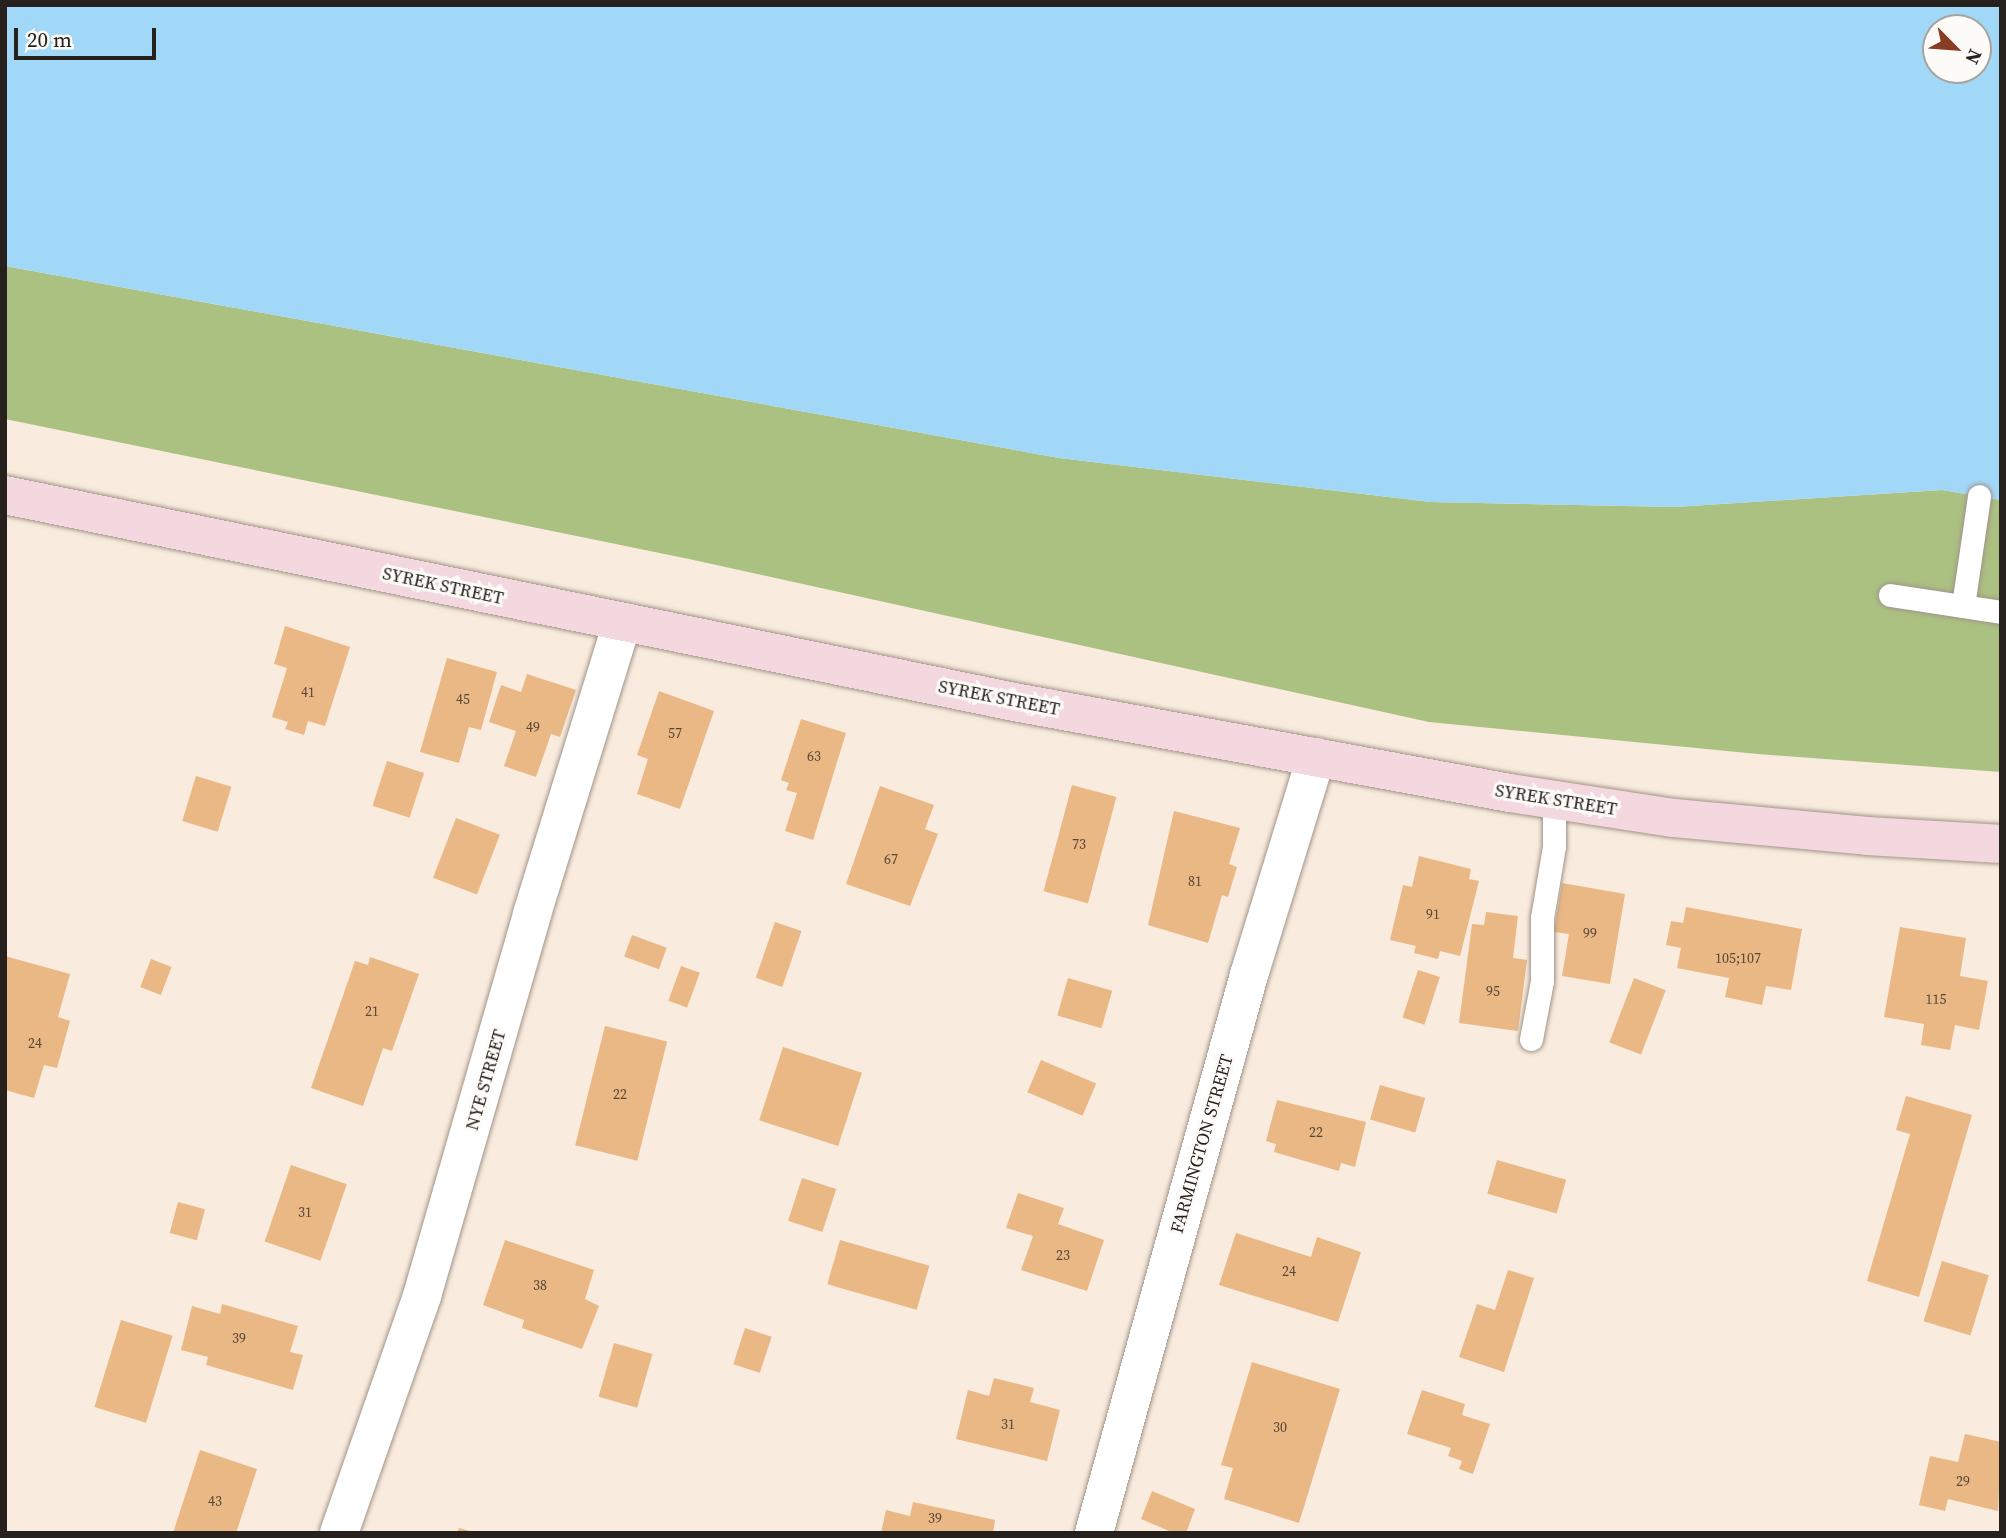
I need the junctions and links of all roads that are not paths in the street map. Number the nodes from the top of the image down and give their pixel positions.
1 (5, 495) edge
2 (1979, 496) dead end
3 (1890, 594) dead end
4 (1963, 606) junction
5 (2001, 612) edge
6 (622, 624) junction
7 (1316, 757) junction
8 (1554, 800) junction
9 (2001, 844) edge
10 (1531, 1039) dead end
11 (339, 1533) edge
12 (1094, 1533) edge

1 - 6 main road, SYREK STREET
2 - 4 lane
3 - 4 lane
4 - 5 lane
6 - 7 main road, SYREK STREET
6 - 11 street, NYE STREET
7 - 8 main road, SYREK STREET
7 - 12 street, FARMINGTON STREET
8 - 9 main road, SYREK STREET
8 - 10 lane

